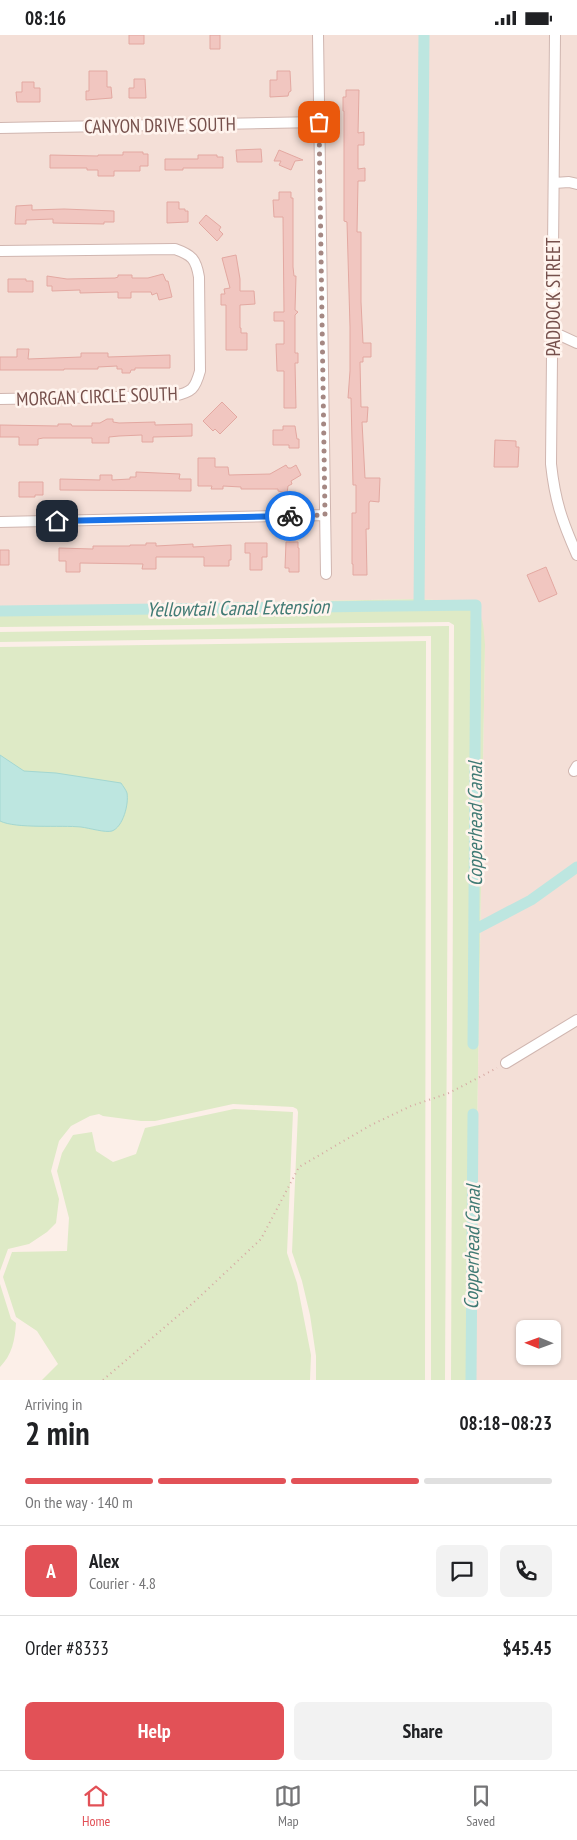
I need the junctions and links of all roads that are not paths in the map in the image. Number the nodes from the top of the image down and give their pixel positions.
1 (318, 35) edge
2 (555, 35) edge
3 (319, 122) junction
4 (0, 128) edge
5 (554, 183) junction
6 (577, 184) edge
7 (0, 251) edge
8 (554, 332) junction
9 (577, 343) edge
10 (0, 399) edge
11 (325, 515) junction
12 (0, 522) edge
13 (577, 555) edge
14 (326, 574) dead end
15 (575, 1024) edge
16 (506, 1063) road end

1 - 3 street
2 - 5 street, PADDOCK STREET
3 - 4 street, CANYON DRIVE SOUTH
3 - 11 street
5 - 6 street
5 - 8 street, PADDOCK STREET
7 - 10 street, MORGAN CIRCLE SOUTH
8 - 9 street
8 - 13 street, PADDOCK STREET
11 - 12 street
11 - 14 street
15 - 16 street

